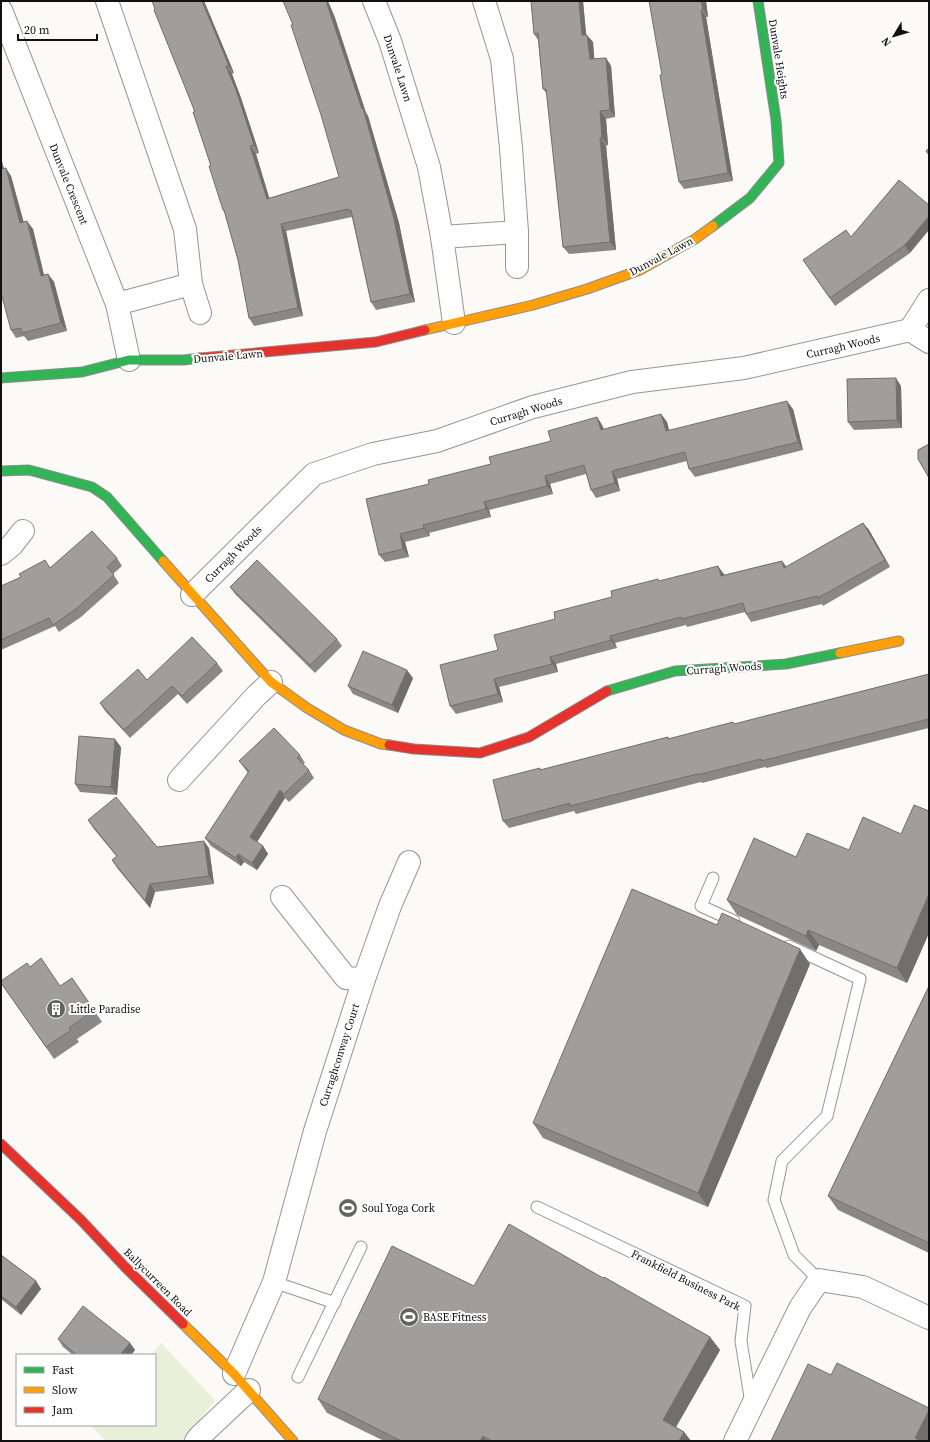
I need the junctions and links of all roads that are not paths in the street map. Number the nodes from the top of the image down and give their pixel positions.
1 (107, 1) edge
2 (374, 1) edge
3 (484, 1) edge
4 (758, 1) edge
5 (1, 10) edge
6 (776, 120) joint
7 (516, 232) junction
8 (442, 237) junction
9 (517, 267) dead end
10 (191, 284) junction
11 (929, 300) edge
12 (117, 304) junction
13 (200, 313) dead end
14 (454, 323) junction
15 (910, 330) junction
16 (929, 342) edge
17 (129, 360) junction
18 (1, 378) edge
19 (1, 471) edge
20 (24, 531) dead end
21 (1, 554) edge
22 (192, 595) junction
23 (899, 641) dead end
24 (271, 682) junction
25 (179, 780) dead end
26 (409, 862) dead end
27 (713, 878) dead end
28 (282, 898) dead end
29 (745, 926) edge
30 (781, 942) edge
31 (364, 979) junction
32 (1, 1144) edge
33 (537, 1207) dead end
34 (361, 1247) dead end
35 (819, 1280) junction
36 (274, 1282) junction
37 (335, 1303) junction
38 (929, 1318) edge
39 (234, 1374) junction
40 (298, 1376) dead end
41 (249, 1390) junction
42 (752, 1408) junction
43 (196, 1441) edge
44 (293, 1441) edge
45 (735, 1441) edge

1 - 10 street
2 - 8 street, Dunvale Lawn
3 - 7 street
4 - 6 street, Dunvale Heights
5 - 12 street, Dunvale Crescent
6 - 14 street, Dunvale Lawn
7 - 8 street
7 - 9 street
8 - 14 street, Dunvale Lawn
10 - 12 street
10 - 13 street
11 - 15 street
12 - 17 street, Dunvale Crescent
14 - 17 street, Dunvale Lawn
15 - 16 street
15 - 22 street, Curragh Woods
17 - 18 street, Dunvale Lawn
19 - 22 street, Curragh Woods
20 - 21 street
22 - 24 street, Curragh Woods
23 - 24 street, Curragh Woods
24 - 25 street
26 - 31 street, Curraghconway Court
27 - 29 lane
28 - 31 street
30 - 35 lane
31 - 36 street, Curraghconway Court
32 - 39 street, Ballycurreen Road
33 - 42 lane, Frankfield Business Park
34 - 37 lane
35 - 38 street
35 - 42 street
36 - 37 lane
36 - 39 street, Curraghconway Court
37 - 40 lane
39 - 41 street, Ballycurreen Road
41 - 43 street
41 - 44 street, Ballycurreen Road
42 - 45 street

